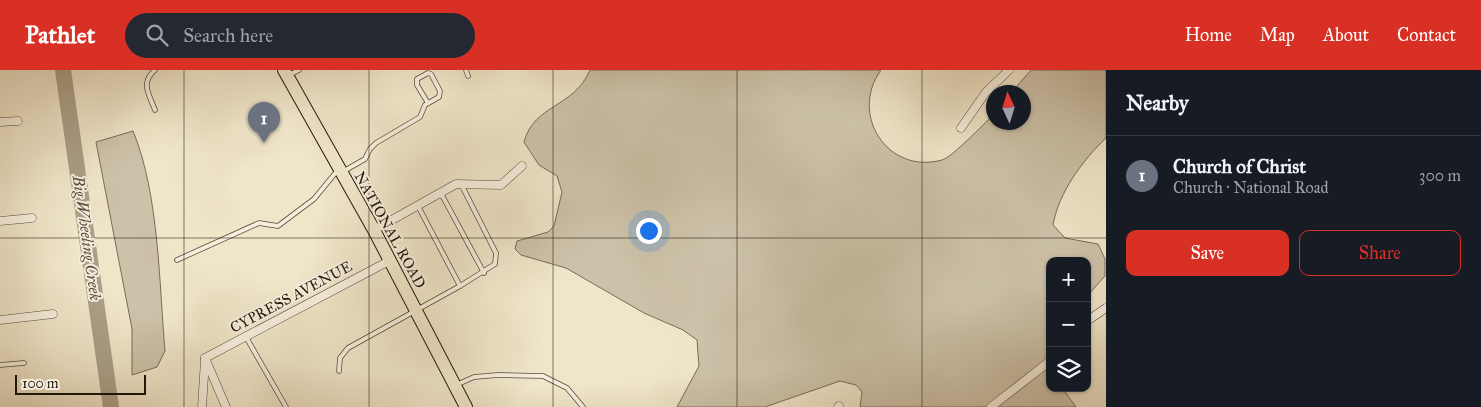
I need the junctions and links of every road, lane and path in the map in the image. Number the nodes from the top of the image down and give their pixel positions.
1 (155, 70) edge
2 (299, 70) edge
3 (466, 70) edge
4 (1008, 70) edge
5 (285, 73) edge
6 (468, 76) dead end
7 (428, 103) junction
8 (155, 110) dead end
9 (18, 121) dead end
10 (0, 122) edge
11 (962, 128) dead end
12 (522, 166) dead end
13 (339, 171) junction
14 (461, 184) junction
15 (438, 194) junction
16 (418, 206) junction
17 (32, 218) dead end
18 (0, 221) edge
19 (374, 230) junction
20 (177, 260) dead end
21 (389, 261) junction
22 (484, 273) junction
23 (460, 286) junction
24 (1106, 308) edge
25 (416, 311) junction
26 (53, 314) dead end
27 (1091, 318) edge
28 (0, 320) edge
29 (246, 337) junction
30 (205, 358) junction
31 (24, 363) dead end
32 (1046, 364) edge
33 (0, 365) edge
34 (340, 371) dead end
35 (454, 386) junction
36 (202, 407) edge
37 (226, 407) edge
38 (286, 407) edge
39 (466, 407) edge
40 (583, 407) edge
41 (991, 407) edge

1 - 8 lane
2 - 5 lane
3 - 6 lane
4 - 11 street
5 - 13 main road, NATIONAL ROAD
7 - 7 lane
7 - 13 lane
9 - 10 street
12 - 14 street
13 - 19 main road, NATIONAL ROAD
13 - 20 lane
14 - 15 street
14 - 22 lane
15 - 16 street
15 - 22 lane
16 - 19 street
16 - 23 lane
17 - 18 street
19 - 21 main road, NATIONAL ROAD
21 - 25 main road, NATIONAL ROAD
21 - 29 street, CYPRESS AVENUE
22 - 23 lane
23 - 25 lane
24 - 27 street
25 - 34 lane
25 - 35 main road, NATIONAL ROAD
26 - 28 street
29 - 30 street, CYPRESS AVENUE
29 - 38 lane
30 - 36 street
30 - 37 street
31 - 33 lane
32 - 41 street
35 - 39 main road, NATIONAL ROAD
35 - 40 lane

